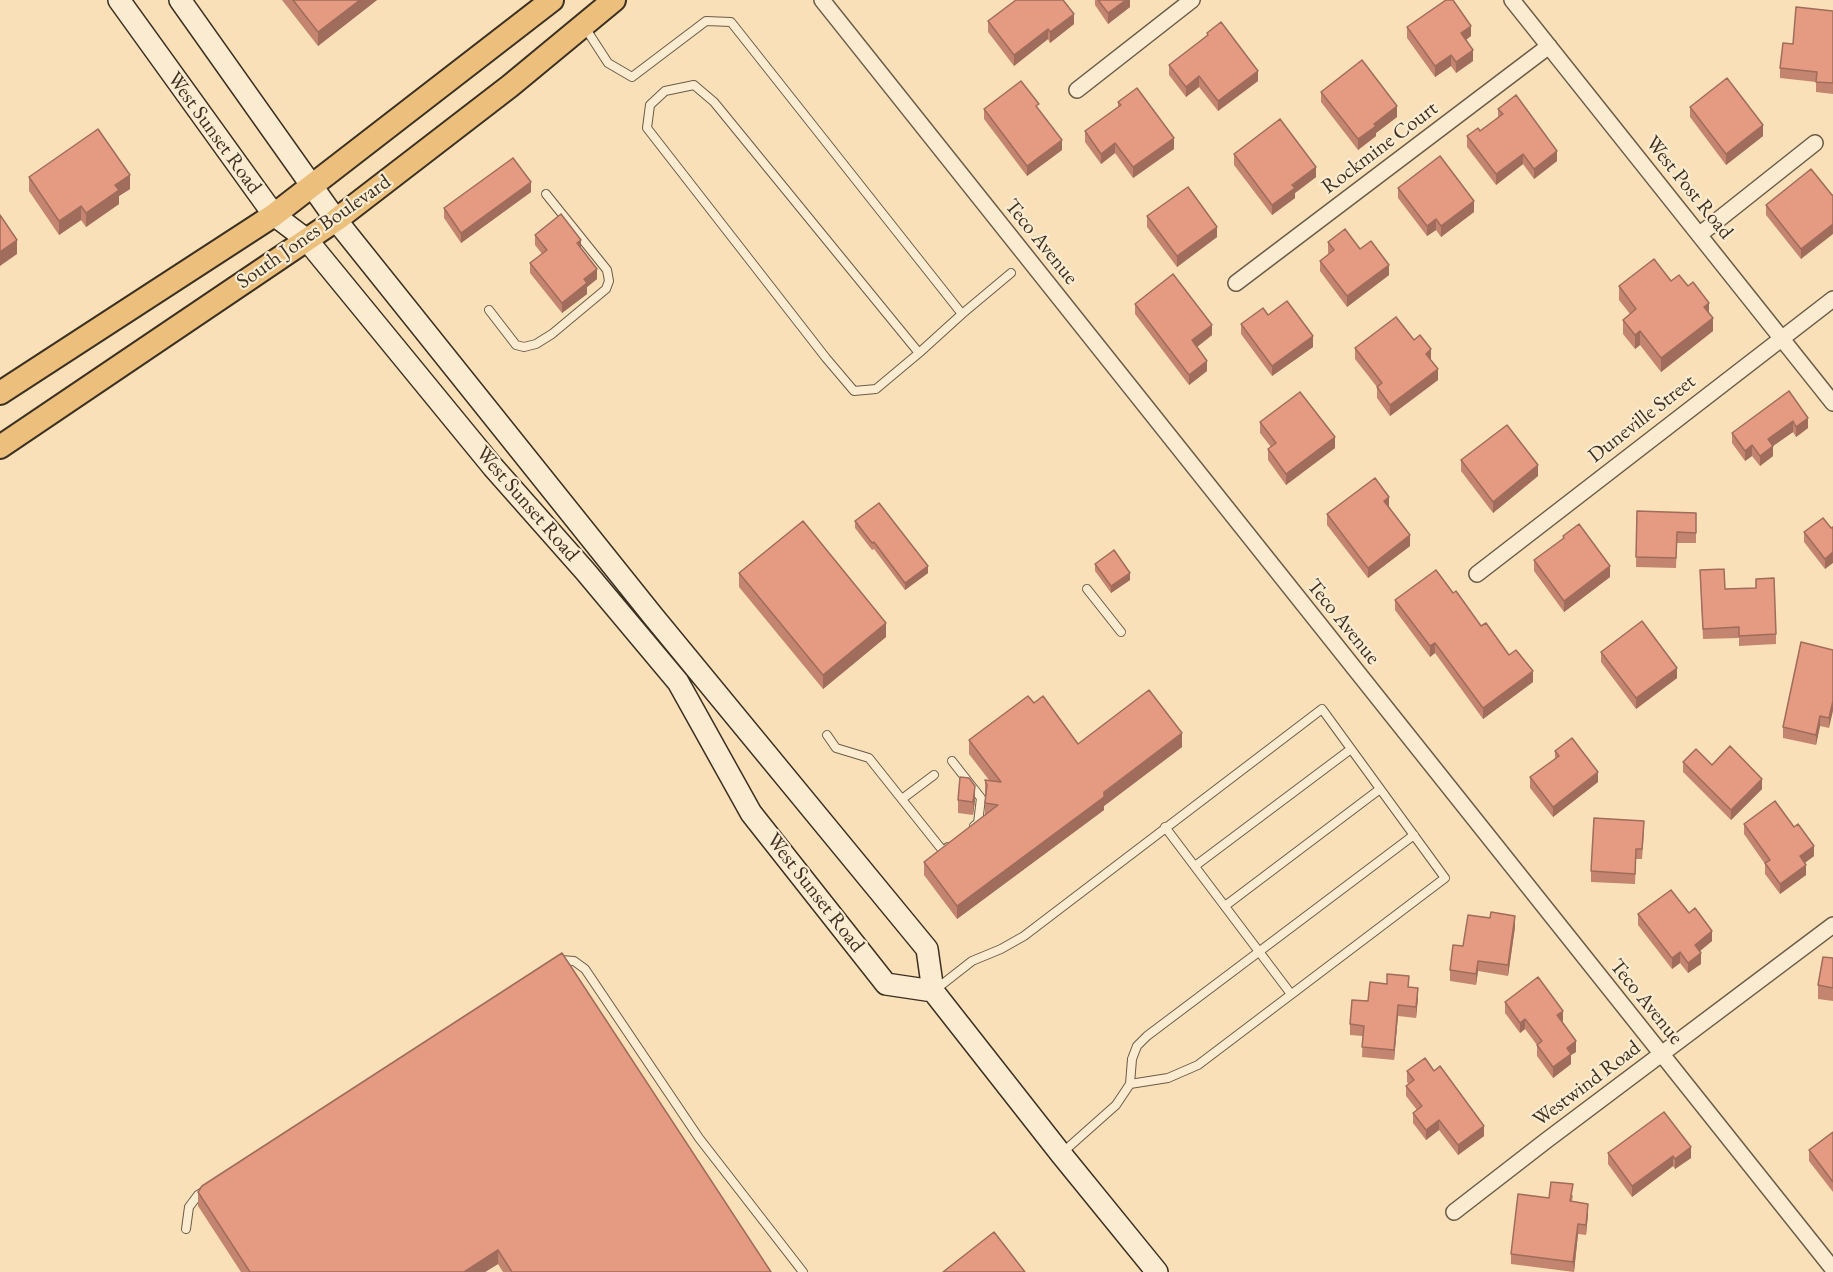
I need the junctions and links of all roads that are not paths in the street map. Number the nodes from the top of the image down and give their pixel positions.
1 (119, 0) edge
2 (180, 0) edge
3 (552, 0) edge
4 (614, 0) edge
5 (822, 0) edge
6 (1192, 0) edge
7 (1512, 0) edge
8 (584, 25) junction
9 (1549, 46) junction
10 (1077, 90) dead end
11 (1815, 143) dead end
12 (311, 187) junction
13 (546, 194) dead end
14 (274, 215) junction
15 (336, 220) junction
16 (1699, 235) junction
17 (307, 240) junction
18 (1011, 273) dead end
19 (1236, 284) dead end
20 (1833, 299) edge
21 (489, 310) dead end
22 (962, 314) junction
23 (1781, 338) junction
24 (919, 353) junction
25 (0, 393) edge
26 (1833, 403) edge
27 (0, 447) edge
28 (1477, 574) dead end
29 (1087, 589) dead end
30 (1120, 632) dead end
31 (827, 735) dead end
32 (1351, 749) junction
33 (952, 761) dead end
34 (934, 775) dead end
35 (1380, 789) junction
36 (902, 799) junction
37 (1165, 827) junction
38 (969, 830) edge
39 (1414, 835) junction
40 (952, 844) edge
41 (1195, 866) junction
42 (1225, 906) junction
43 (1833, 925) edge
44 (1259, 951) junction
45 (551, 967) edge
46 (933, 991) junction
47 (1291, 994) junction
48 (1661, 1055) junction
49 (1130, 1084) junction
50 (1061, 1154) junction
51 (208, 1189) edge
52 (1454, 1212) dead end
53 (186, 1229) dead end
54 (1833, 1269) edge
55 (803, 1272) edge
56 (1157, 1272) edge

1 - 14 main road, West Sunset Road
2 - 12 main road, West Sunset Road
3 - 12 main road, South Jones Boulevard
4 - 8 main road, South Jones Boulevard
5 - 48 street, Teco Avenue
6 - 10 street
7 - 9 street, West Post Road
8 - 15 main road, South Jones Boulevard
8 - 22 lane
9 - 16 street, West Post Road
9 - 19 street, Rockmine Court
11 - 16 street
12 - 14 main road, South Jones Boulevard
12 - 15 main road, West Sunset Road
13 - 21 lane
14 - 17 main road, West Sunset Road
14 - 25 main road, South Jones Boulevard
15 - 17 main road, South Jones Boulevard
15 - 46 main road, West Sunset Road
16 - 23 street, West Post Road
17 - 27 main road, South Jones Boulevard
17 - 46 main road, West Sunset Road
18 - 22 lane
20 - 23 street, Duneville Street
22 - 24 lane
23 - 26 street, West Post Road
23 - 28 street, Duneville Street
24 - 24 lane
29 - 30 lane
31 - 36 lane
32 - 35 lane
32 - 37 lane
32 - 41 lane
33 - 38 lane
34 - 36 lane
35 - 39 lane
35 - 42 lane
36 - 40 lane
37 - 41 lane
37 - 46 lane
39 - 44 lane
39 - 47 lane
41 - 42 lane
42 - 44 lane
43 - 48 street, Westwind Road
44 - 47 lane
44 - 49 lane
45 - 55 lane
46 - 50 main road
47 - 49 lane
48 - 52 street, Westwind Road
48 - 54 street, Teco Avenue
49 - 50 lane
50 - 56 main road
51 - 53 lane

